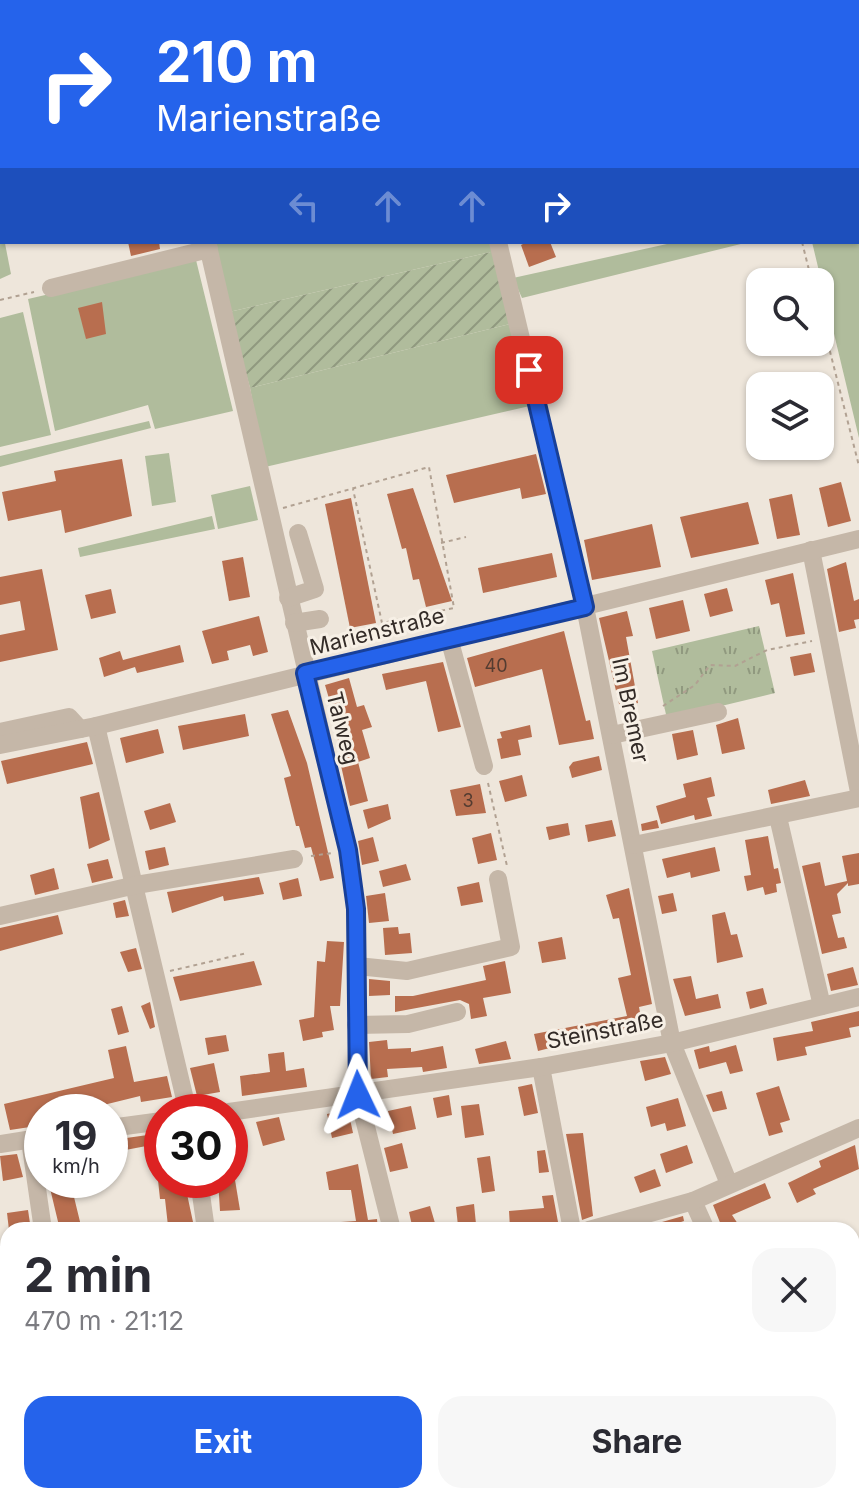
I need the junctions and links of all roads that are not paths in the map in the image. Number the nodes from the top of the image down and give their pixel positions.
1 (498, 244) edge
2 (208, 246) edge
3 (51, 288) road end
4 (298, 533) dead end
5 (859, 539) edge
6 (811, 550) junction
7 (288, 598) junction
8 (585, 607) junction
9 (320, 619) dead end
10 (294, 623) junction
11 (449, 638) junction
12 (305, 673) junction
13 (718, 712) dead end
14 (88, 728) junction
15 (0, 732) edge
16 (612, 735) junction
17 (0, 745) edge
18 (484, 766) road end
19 (859, 795) edge
20 (778, 817) junction
21 (634, 845) junction
22 (294, 859) road end
23 (498, 879) road end
24 (136, 885) junction
25 (0, 916) edge
26 (357, 966) junction
27 (859, 997) edge
28 (822, 1006) junction
29 (457, 1012) dead end
30 (356, 1025) junction
31 (672, 1043) junction
32 (541, 1067) junction
33 (184, 1094) edge
34 (358, 1095) junction
35 (248, 1109) edge
36 (859, 1128) edge
37 (24, 1141) edge
38 (0, 1144) edge
39 (729, 1184) junction
40 (41, 1198) edge
41 (202, 1198) edge
42 (693, 1201) junction
43 (42, 1222) edge
44 (205, 1222) edge
45 (390, 1222) edge
46 (570, 1222) edge
47 (618, 1222) edge
48 (702, 1222) edge

1 - 8 street, Im Bremer
2 - 3 street
2 - 7 street, Talweg
4 - 7 street
5 - 6 street, Marienstraße
6 - 8 street, Marienstraße
6 - 19 street
7 - 10 street, Talweg
8 - 11 street, Marienstraße
8 - 16 street, Im Bremer
9 - 10 street
10 - 12 street, Talweg
11 - 12 street, Marienstraße
11 - 18 street
12 - 14 street, Marienstraße
12 - 26 street, Talweg
13 - 16 street
14 - 15 street
14 - 17 street, Marienstraße
14 - 24 street
16 - 21 street, Im Bremer
19 - 20 street
20 - 21 street
20 - 28 street
21 - 31 street, Im Bremer
22 - 24 street
23 - 26 street
24 - 25 street
24 - 33 street
26 - 30 street, Talweg
27 - 28 street, Steinstraße
28 - 31 street, Steinstraße
29 - 30 street
30 - 34 street, Talweg
31 - 32 street, Steinstraße
31 - 39 street, Im Bremer
32 - 34 street, Steinstraße
32 - 46 street
34 - 35 street, Steinstraße
34 - 45 street, Talweg
36 - 39 street
37 - 38 street
39 - 42 street
40 - 43 street
41 - 44 street
42 - 47 street
42 - 48 street

